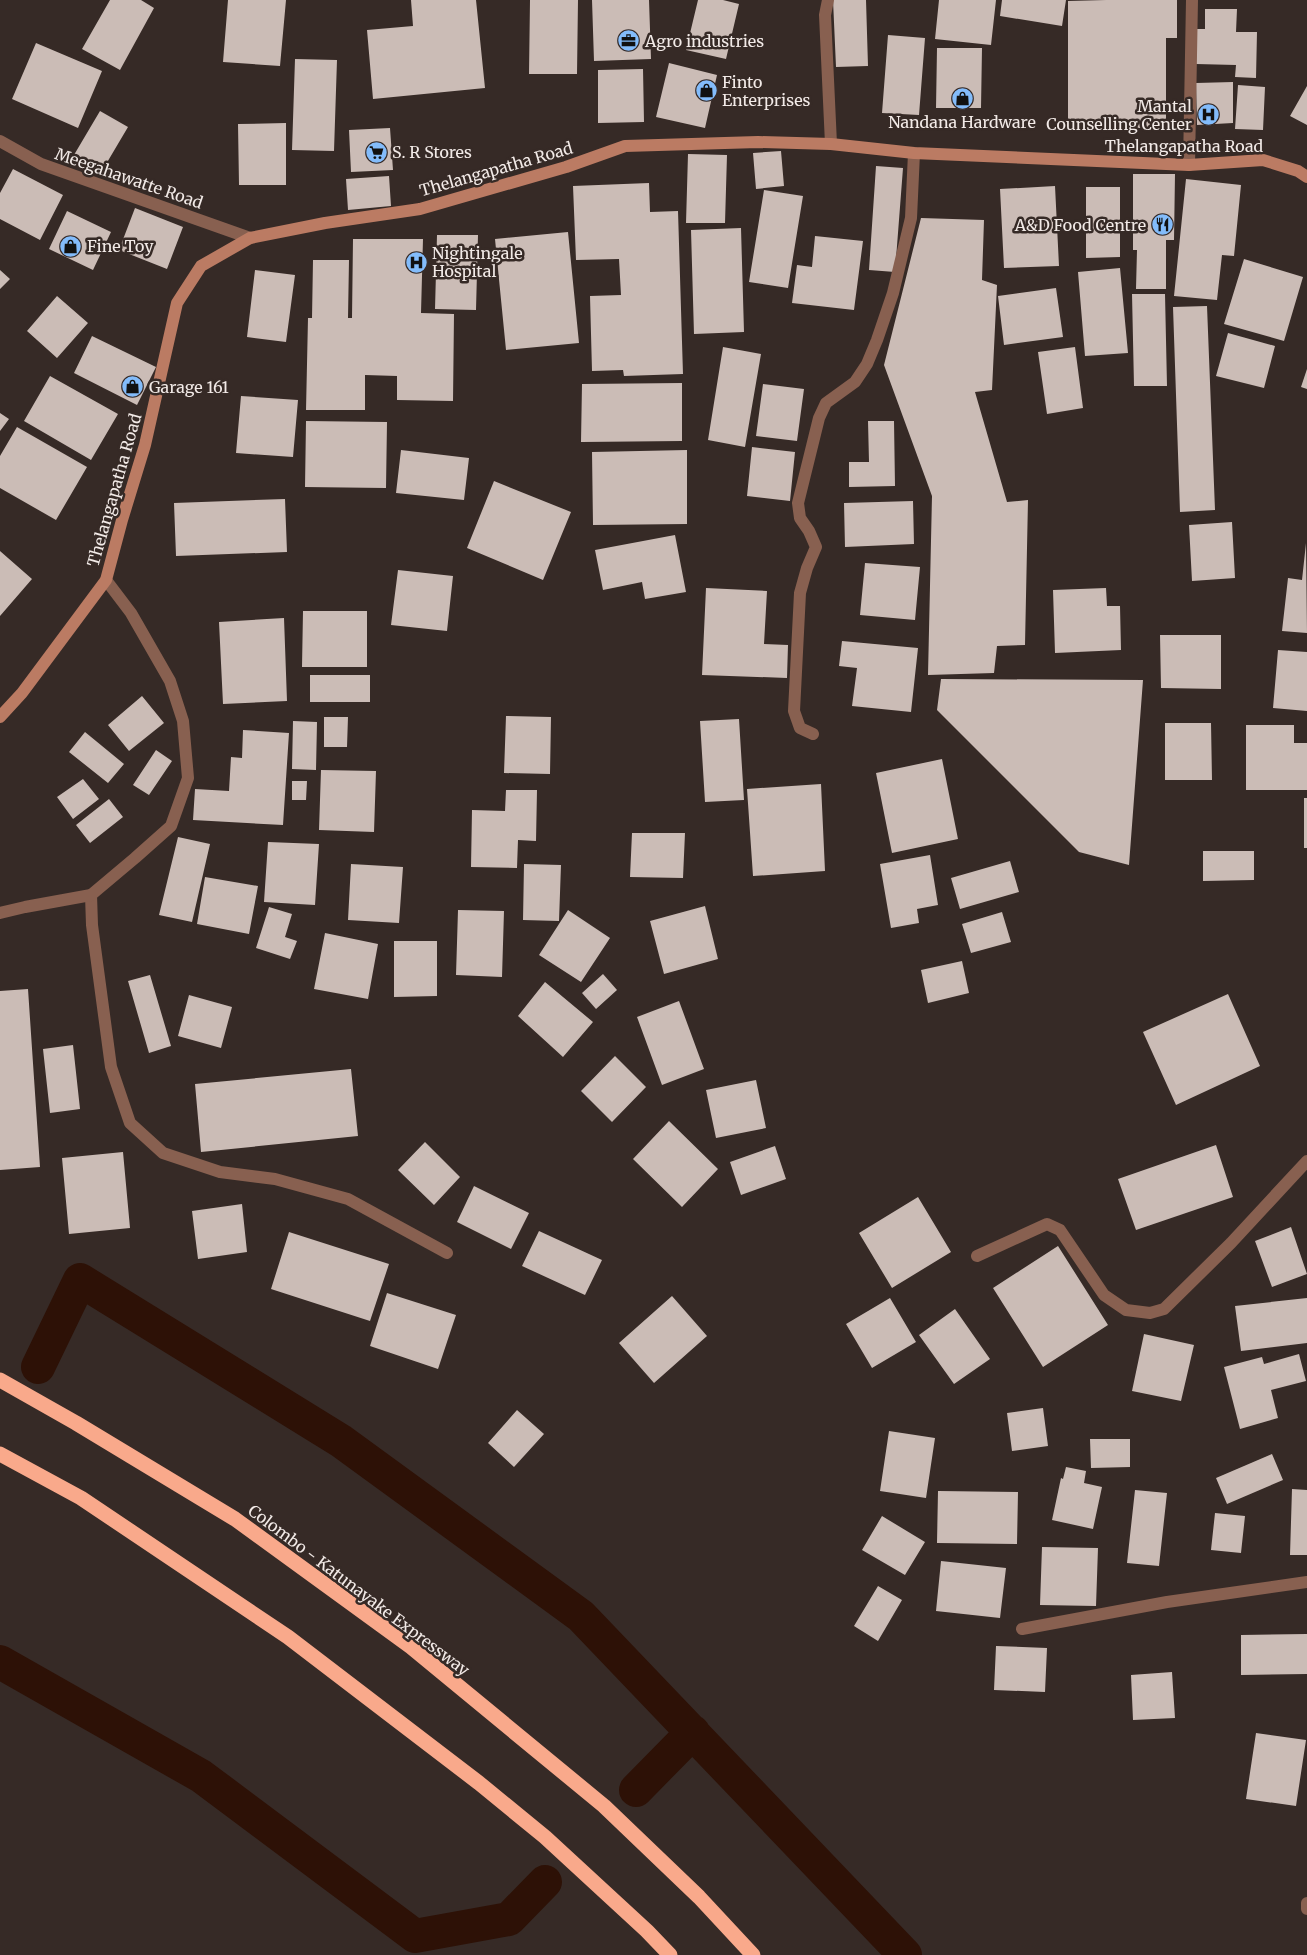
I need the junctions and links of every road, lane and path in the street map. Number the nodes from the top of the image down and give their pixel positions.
1 (828, 0) edge
2 (1192, 0) edge
3 (0, 141) edge
4 (831, 144) junction
5 (914, 153) junction
6 (1189, 165) junction
7 (1307, 177) edge
8 (250, 238) junction
9 (106, 580) junction
10 (0, 717) edge
11 (813, 734) dead end
12 (90, 895) junction
13 (0, 914) edge
14 (1307, 1161) edge
15 (447, 1253) dead end
16 (977, 1256) dead end
17 (0, 1380) edge
18 (0, 1454) edge
19 (1307, 1582) edge
20 (1022, 1629) dead end
21 (1307, 1903) edge
22 (1306, 1908) edge
23 (670, 1955) edge
24 (753, 1955) edge

1 - 4 street
2 - 6 street
3 - 8 street, Meegahawatte Road
4 - 5 street, Thelangapatha Road
4 - 8 street, Thelangapatha Road
5 - 6 street, Thelangapatha Road
5 - 11 street
6 - 7 street, Thelangapatha Road
8 - 9 street, Thelangapatha Road
9 - 10 street, Thelangapatha Road
9 - 12 street
12 - 13 street
12 - 15 street
14 - 16 street
17 - 24 highway, Colombo - Katunayake Expressway
18 - 23 highway
19 - 20 street
21 - 22 street

